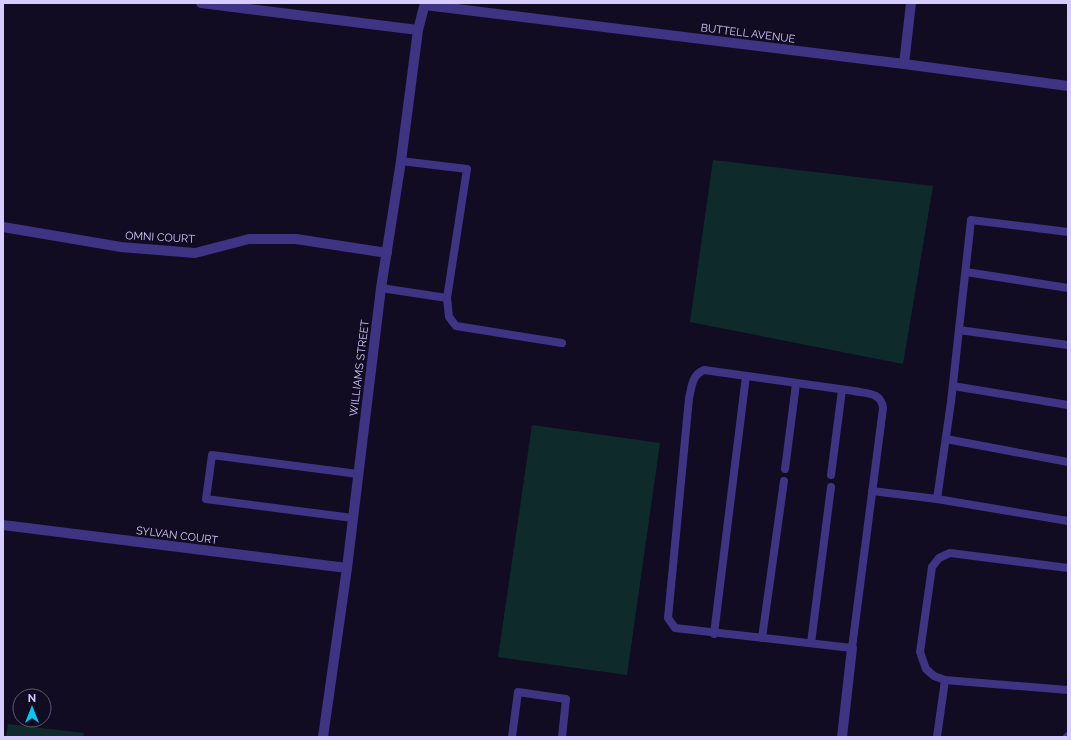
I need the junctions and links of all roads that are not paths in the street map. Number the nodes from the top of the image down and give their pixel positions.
1 (200, 3) edge
2 (911, 3) edge
3 (425, 4) edge
4 (418, 30) junction
5 (904, 64) junction
6 (1068, 86) edge
7 (401, 161) junction
8 (3, 227) edge
9 (1068, 232) edge
10 (387, 253) junction
11 (966, 272) junction
12 (381, 288) junction
13 (1068, 288) edge
14 (448, 298) junction
15 (959, 330) junction
16 (562, 343) dead end
17 (1068, 345) edge
18 (746, 376) junction
19 (796, 384) junction
20 (953, 386) junction
21 (842, 390) junction
22 (1068, 405) edge
23 (946, 438) junction
24 (1068, 462) edge
25 (785, 470) dead end
26 (358, 474) junction
27 (831, 475) dead end
28 (784, 481) dead end
29 (831, 487) dead end
30 (872, 491) junction
31 (937, 499) junction
32 (353, 518) junction
33 (1068, 521) edge
34 (3, 525) edge
35 (347, 568) junction
36 (1068, 568) edge
37 (714, 634) junction
38 (762, 638) junction
39 (811, 643) junction
40 (852, 648) junction
41 (945, 680) junction
42 (1068, 690) edge
43 (324, 737) edge
44 (512, 737) edge
45 (562, 737) edge
46 (842, 737) edge
47 (937, 737) edge

1 - 4 street
2 - 5 street
3 - 4 street, WILLIAMS STREET
3 - 5 street, BUTTELL AVENUE
4 - 7 street, WILLIAMS STREET
5 - 6 street, BUTTELL AVENUE
7 - 10 street, WILLIAMS STREET
7 - 14 lane
8 - 10 street, OMNI COURT
9 - 11 lane
10 - 12 street, WILLIAMS STREET
11 - 13 lane
11 - 15 lane
12 - 14 lane
12 - 26 street, WILLIAMS STREET
14 - 16 lane
15 - 17 lane
15 - 20 lane
18 - 19 lane
18 - 37 lane
18 - 37 lane
19 - 21 lane
19 - 25 lane
20 - 22 lane
20 - 23 lane
21 - 27 lane
21 - 30 lane
23 - 24 lane
23 - 31 lane
26 - 32 street, WILLIAMS STREET
26 - 32 lane
28 - 38 lane
29 - 39 lane
30 - 31 lane
30 - 40 lane
31 - 33 lane
32 - 35 street, WILLIAMS STREET
34 - 35 street, SYLVAN COURT
35 - 43 street, WILLIAMS STREET
36 - 41 lane
37 - 38 lane
38 - 39 lane
39 - 40 lane
40 - 46 street
41 - 42 lane
41 - 47 lane
44 - 45 lane

